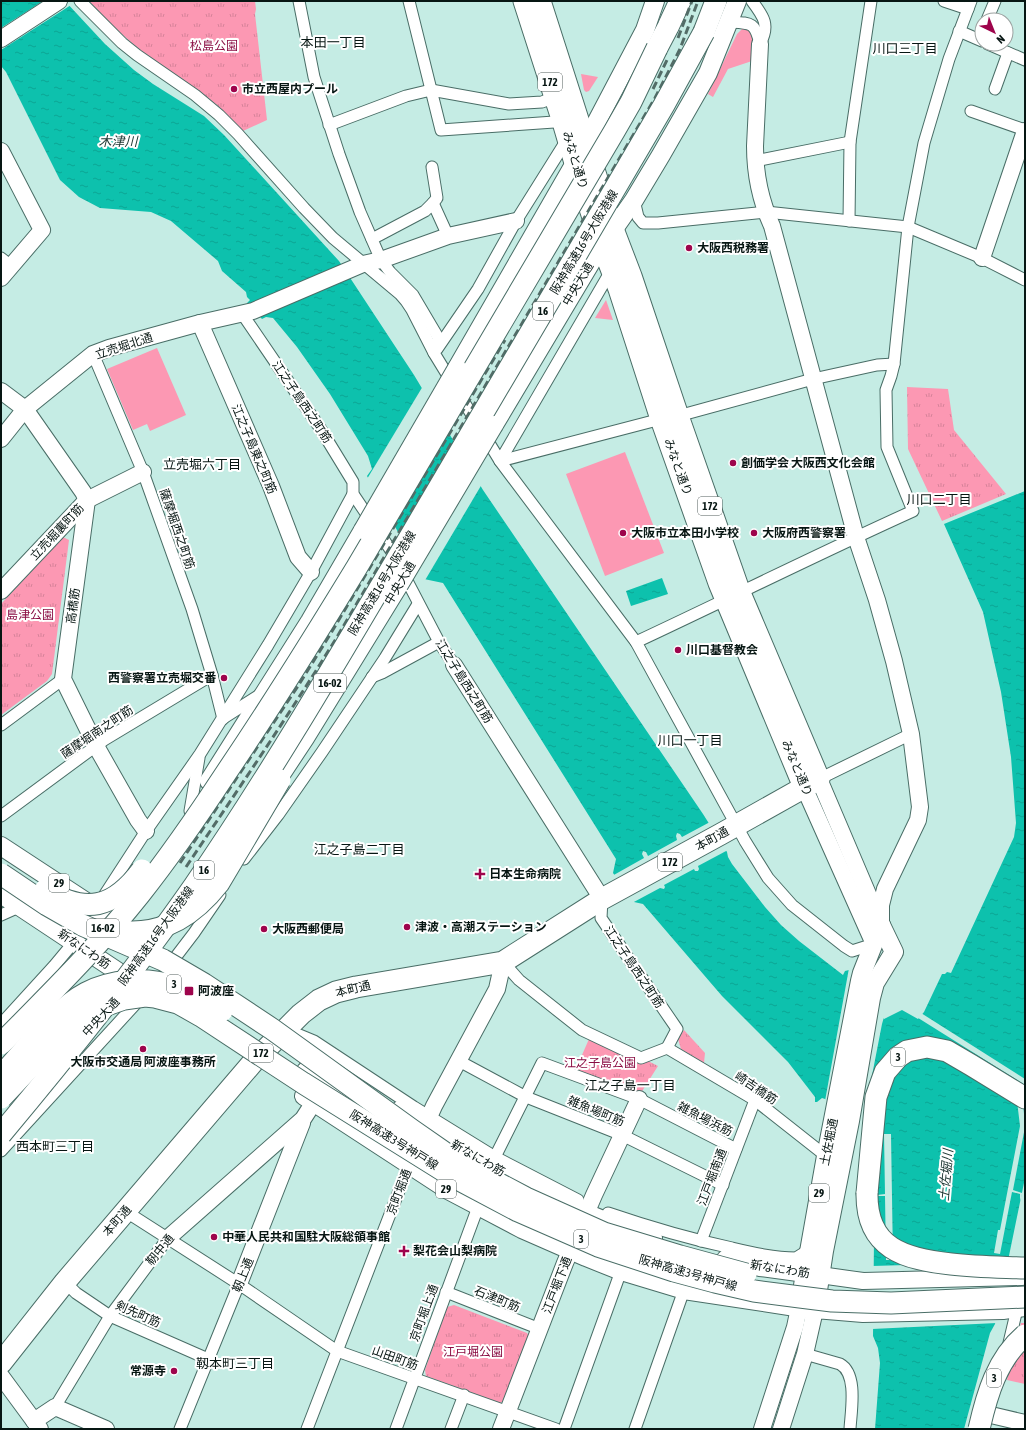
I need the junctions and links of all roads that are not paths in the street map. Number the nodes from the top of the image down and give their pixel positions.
1 (59, 1) edge
2 (80, 1) edge
3 (299, 1) edge
4 (409, 1) edge
5 (524, 1) edge
6 (540, 1) edge
7 (656, 1) edge
8 (673, 1) edge
9 (680, 1) edge
10 (715, 1) edge
11 (737, 1) edge
12 (752, 1) edge
13 (871, 1) edge
14 (944, 1) edge
15 (995, 1) edge
16 (969, 5) edge
17 (990, 12) edge
18 (730, 22) junction
19 (959, 31) junction
20 (974, 36) edge
21 (1, 38) edge
22 (760, 44) junction
23 (657, 48) junction
24 (1008, 53) joint
25 (1025, 60) edge
26 (995, 89) dead end
27 (431, 90) junction
28 (555, 97) junction
29 (971, 111) dead end
30 (562, 117) junction
31 (329, 125) junction
32 (1025, 131) edge
33 (577, 140) junction
34 (850, 142) junction
35 (1, 151) edge
36 (755, 162) junction
37 (575, 163) junction
38 (432, 167) dead end
39 (634, 200) junction
40 (433, 203) junction
41 (766, 212) junction
42 (849, 220) junction
43 (516, 221) junction
44 (908, 227) junction
45 (448, 236) junction
46 (607, 237) junction
47 (372, 239) junction
48 (982, 258) junction
49 (381, 260) junction
50 (356, 267) junction
51 (4, 268) edge
52 (612, 269) junction
53 (1025, 280) edge
54 (247, 311) junction
55 (200, 323) junction
56 (434, 353) junction
57 (93, 354) junction
58 (894, 364) junction
59 (813, 380) junction
60 (1, 391) edge
61 (25, 409) junction
62 (669, 418) junction
63 (1, 439) edge
64 (500, 461) junction
65 (143, 472) junction
66 (353, 494) junction
67 (87, 500) junction
68 (856, 537) junction
69 (357, 567) junction
70 (311, 572) junction
71 (389, 586) junction
72 (1, 592) edge
73 (733, 596) junction
74 (418, 604) junction
75 (439, 642) junction
76 (636, 642) junction
77 (454, 665) joint
78 (212, 675) junction
79 (371, 678) junction
80 (63, 679) junction
81 (267, 690) junction
82 (223, 718) junction
83 (1, 725) edge
84 (911, 734) junction
85 (305, 738) junction
86 (96, 746) junction
87 (200, 754) junction
88 (812, 783) junction
89 (190, 811) junction
90 (1, 816) edge
91 (729, 830) junction
92 (146, 831) junction
93 (254, 845) junction
94 (1, 846) edge
95 (1, 860) edge
96 (1, 874) edge
97 (1, 884) edge
98 (1, 894) edge
99 (610, 895) junction
100 (28, 905) junction
101 (96, 908) junction
102 (1, 915) edge
103 (116, 921) junction
104 (881, 925) junction
105 (74, 942) junction
106 (874, 944) junction
107 (91, 954) junction
108 (167, 954) junction
109 (890, 958) junction
110 (503, 962) junction
111 (140, 987) junction
112 (1, 1024) edge
113 (285, 1029) junction
114 (1, 1044) edge
115 (667, 1048) junction
116 (1, 1055) edge
117 (254, 1061) junction
118 (459, 1061) junction
119 (1, 1076) edge
120 (526, 1097) junction
121 (1, 1098) edge
122 (1025, 1098) edge
123 (639, 1099) junction
124 (754, 1100) junction
125 (314, 1102) junction
126 (842, 1117) junction
127 (303, 1119) junction
128 (1, 1122) edge
129 (422, 1124) junction
130 (382, 1132) junction
131 (1, 1134) edge
132 (622, 1135) junction
133 (736, 1149) junction
134 (1, 1151) edge
135 (826, 1156) junction
136 (495, 1157) junction
137 (409, 1165) junction
138 (723, 1185) junction
139 (478, 1207) junction
140 (588, 1209) junction
141 (125, 1211) junction
142 (168, 1238) junction
143 (701, 1241) junction
144 (810, 1245) junction
145 (571, 1250) junction
146 (621, 1271) junction
147 (812, 1274) junction
148 (1021, 1277) edge
149 (65, 1282) junction
150 (239, 1284) junction
151 (684, 1290) junction
152 (446, 1292) junction
153 (1018, 1306) edge
154 (807, 1309) junction
155 (110, 1316) junction
156 (540, 1329) junction
157 (1025, 1335) edge
158 (338, 1351) junction
159 (806, 1354) junction
160 (208, 1359) junction
161 (1, 1363) edge
162 (1, 1376) edge
163 (414, 1379) junction
164 (464, 1395) junction
165 (55, 1407) junction
166 (507, 1412) junction
167 (1025, 1422) edge
168 (986, 1424) edge
169 (37, 1425) edge
170 (106, 1429) edge
171 (180, 1429) edge
172 (307, 1429) edge
173 (396, 1429) edge
174 (451, 1429) edge
175 (501, 1429) edge
176 (556, 1429) edge
177 (564, 1429) edge
178 (635, 1429) edge
179 (762, 1429) edge
180 (781, 1429) edge
181 (850, 1429) edge

1 - 21 street
2 - 50 street
3 - 31 street
4 - 27 street
5 - 28 highway, みなと通り / 172
6 - 33 highway, みなと通り / 172
7 - 33 main road
8 - 23 highway, 16
9 - 23 highway
10 - 71 highway, 阪神高速16号大阪港線 / 16, bridge
11 - 18 main road, 中央大通
12 - 22 street
13 - 34 street
14 - 16 street
15 - 17 street
16 - 19 street
18 - 22 street
18 - 39 main road, 中央大通
19 - 20 street
19 - 44 street
22 - 36 street
23 - 69 highway, 16, bridge
24 - 25 street
24 - 26 street
27 - 28 street
27 - 30 street
27 - 31 street
28 - 30 highway, みなと通り / 172
29 - 32 street
30 - 33 highway, みなと通り / 172
31 - 47 street
32 - 48 street
33 - 37 highway, みなと通り / 172
33 - 43 street
33 - 46 highway, みなと通り / 172
34 - 36 street
34 - 42 street
35 - 51 street
36 - 41 street
37 - 46 highway, みなと通り / 172
37 - 81 main road, bridge
38 - 40 street
39 - 41 street
39 - 46 main road, 中央大通
40 - 45 street
40 - 47 street
41 - 42 street
41 - 59 street
42 - 44 street
43 - 45 street, 立売堀北通
43 - 56 street
44 - 48 street
44 - 58 street
45 - 49 street, 立売堀北通
46 - 52 highway, みなと通り / 172
46 - 62 highway, みなと通り / 172
46 - 71 main road, 中央大通, bridge
47 - 49 street
48 - 53 street
49 - 50 street, 立売堀北通
49 - 56 street
50 - 54 street, 立売堀北通
50 - 56 street
52 - 62 highway, みなと通り / 172
52 - 64 street
54 - 55 street, 立売堀北通
54 - 66 street, 江之子島西之町筋
55 - 57 street, 立売堀北通
55 - 70 street, 江之子島東之町筋
56 - 64 street
57 - 61 street, 立売堀北通
57 - 65 street, 薩摩堀西之町筋
58 - 59 street
58 - 68 street
59 - 62 street
59 - 68 street
60 - 61 street
61 - 63 street, 立売堀北通
61 - 67 street
62 - 64 street
62 - 73 highway, みなと通り / 172
64 - 76 street
65 - 67 street, 立売堀裏町筋
65 - 78 street, 薩摩堀西之町筋
66 - 70 street
66 - 74 street, 江之子島西之町筋
67 - 72 street, 立売堀裏町筋
67 - 80 street, 高橋筋
68 - 73 street
68 - 84 street
69 - 95 highway, 16, bridge
69 - 114 highway, 16, bridge
70 - 82 street
71 - 85 main road, 中央大通
71 - 100 highway, 16-02, bridge
71 - 131 highway, 阪神高速16号大阪港線 / 16, bridge
73 - 76 street
73 - 88 highway, みなと通り / 172
74 - 75 street, 江之子島西之町筋
74 - 79 street
75 - 77 street, 江之子島西之町筋
75 - 79 street
76 - 91 street
77 - 99 street, 江之子島西之町筋
78 - 82 street, 薩摩堀西之町筋
78 - 86 street, 薩摩堀南之町筋
79 - 93 street
80 - 83 street
80 - 86 street
81 - 82 street
81 - 89 main road
82 - 87 street
84 - 88 street
84 - 104 street
85 - 93 street
85 - 108 main road, 中央大通
86 - 90 street, 薩摩堀南之町筋
86 - 92 street
87 - 89 street
87 - 92 street
88 - 91 highway, 本町通 / 172
88 - 104 street, みなと通り
88 - 106 street, みなと通り
89 - 103 main road
91 - 99 highway, 本町通 / 172
91 - 106 street
92 - 101 street
93 - 108 street
94 - 101 main road, 新なにわ筋 / 29
96 - 129 highway, 阪神高速3号神戸線 / 3, bridge
97 - 100 highway, 16-02
98 - 100 main road, 新なにわ筋 / 29
99 - 110 highway, 本町通 / 172
99 - 115 street, 江之子島西之町筋
100 - 102 street
100 - 105 main road, 新なにわ筋 / 29
100 - 130 highway, 3, bridge
101 - 103 main road, 新なにわ筋 / 29
101 - 105 street
103 - 107 main road
103 - 108 main road, 新なにわ筋 / 29
104 - 106 main road, 土佐堀通 / 29
104 - 109 main road, みなと通り
105 - 107 main road, 新なにわ筋 / 29
105 - 112 street
106 - 109 main road, みなと通り
106 - 126 main road, 土佐堀通 / 29
107 - 111 main road, 新なにわ筋 / 29
107 - 116 main road
108 - 111 main road, 中央大通
108 - 113 main road, 新なにわ筋 / 29
109 - 126 main road, 土佐堀通 / 29
110 - 113 highway, 本町通 / 172
110 - 115 street
110 - 118 street, 京町堀通
111 - 117 main road, 新なにわ筋 / 29
111 - 128 main road, 中央大通
111 - 134 street
113 - 117 highway, 本町通 / 172
113 - 129 main road, 新なにわ筋 / 29
115 - 124 street, 崎吉橋筋
117 - 125 main road, 新なにわ筋 / 29
117 - 141 highway, 本町通 / 172
118 - 120 street, 雑魚場町筋
118 - 129 street, 京町堀通
119 - 129 highway, 阪神高速3号神戸線 / 3, bridge
120 - 123 street, 雑魚場浜筋
120 - 132 street, 雑魚場町筋
120 - 136 street
121 - 130 highway, 阪神高速3号神戸線 / 3, bridge
122 - 148 highway, 3, bridge
123 - 132 street, 江戸堀下通
123 - 133 street, 雑魚場浜筋
124 - 133 street, 江戸堀南通
124 - 135 street, 崎吉橋筋
125 - 127 street, 靭中通
125 - 137 main road, 新なにわ筋 / 29
126 - 135 main road, 土佐堀通 / 29
126 - 147 main road, 土佐堀通 / 29
127 - 142 street, 靭中通
127 - 150 street, 靭上通
129 - 136 street
129 - 137 street, 京町堀通
129 - 140 main road, 新なにわ筋 / 29
129 - 148 highway, 阪神高速3号神戸線 / 3, bridge
130 - 153 highway, 阪神高速3号神戸線 / 3, bridge
132 - 138 street, 雑魚場町筋
132 - 140 street, 江戸堀下通
133 - 138 street, 江戸堀南通
135 - 144 main road, 土佐堀通 / 29
136 - 140 street
137 - 139 main road, 新なにわ筋 / 29
137 - 158 street, 京町堀通
138 - 143 street, 江戸堀南通
139 - 145 main road, 新なにわ筋 / 29
139 - 152 street, 京町堀上通
140 - 143 street
140 - 145 street, 江戸堀下通
140 - 147 main road, 新なにわ筋 / 29
141 - 142 street, 山田町筋
141 - 149 highway, 本町通 / 172
142 - 150 street, 山田町筋
142 - 155 street, 靭中通
143 - 144 street
144 - 147 main road, 土佐堀通 / 29
145 - 146 main road, 新なにわ筋 / 29
145 - 156 street, 江戸堀下通
146 - 151 main road, 新なにわ筋 / 29
146 - 177 street
147 - 148 street, 新なにわ筋
147 - 154 main road, 土佐堀通
149 - 155 street, 剣先町筋
149 - 161 highway, 本町通 / 172
150 - 158 street, 山田町筋
150 - 160 street, 靭上通
151 - 154 main road, 新なにわ筋 / 29
151 - 178 street
152 - 156 street, 石津町筋
152 - 163 street, 京町堀上通
153 - 154 street, 新なにわ筋
153 - 168 street
154 - 159 street, 土佐堀通
154 - 179 street, 土佐堀通
155 - 160 street, 剣先町筋
155 - 165 street, 靭中通
156 - 166 street, 江戸堀下通
157 - 168 highway, 3, bridge
158 - 163 street, 山田町筋
158 - 172 street, 京町堀通
159 - 180 street, 土佐堀通
159 - 181 street
160 - 171 street, 靭上通
162 - 169 street
163 - 164 street, 山田町筋
163 - 173 street, 京町堀上通
164 - 166 street, 山田町筋
164 - 174 street
165 - 169 street, 靭中通
165 - 170 street
166 - 175 street, 江戸堀下通
166 - 176 street, 山田町筋
167 - 168 street

